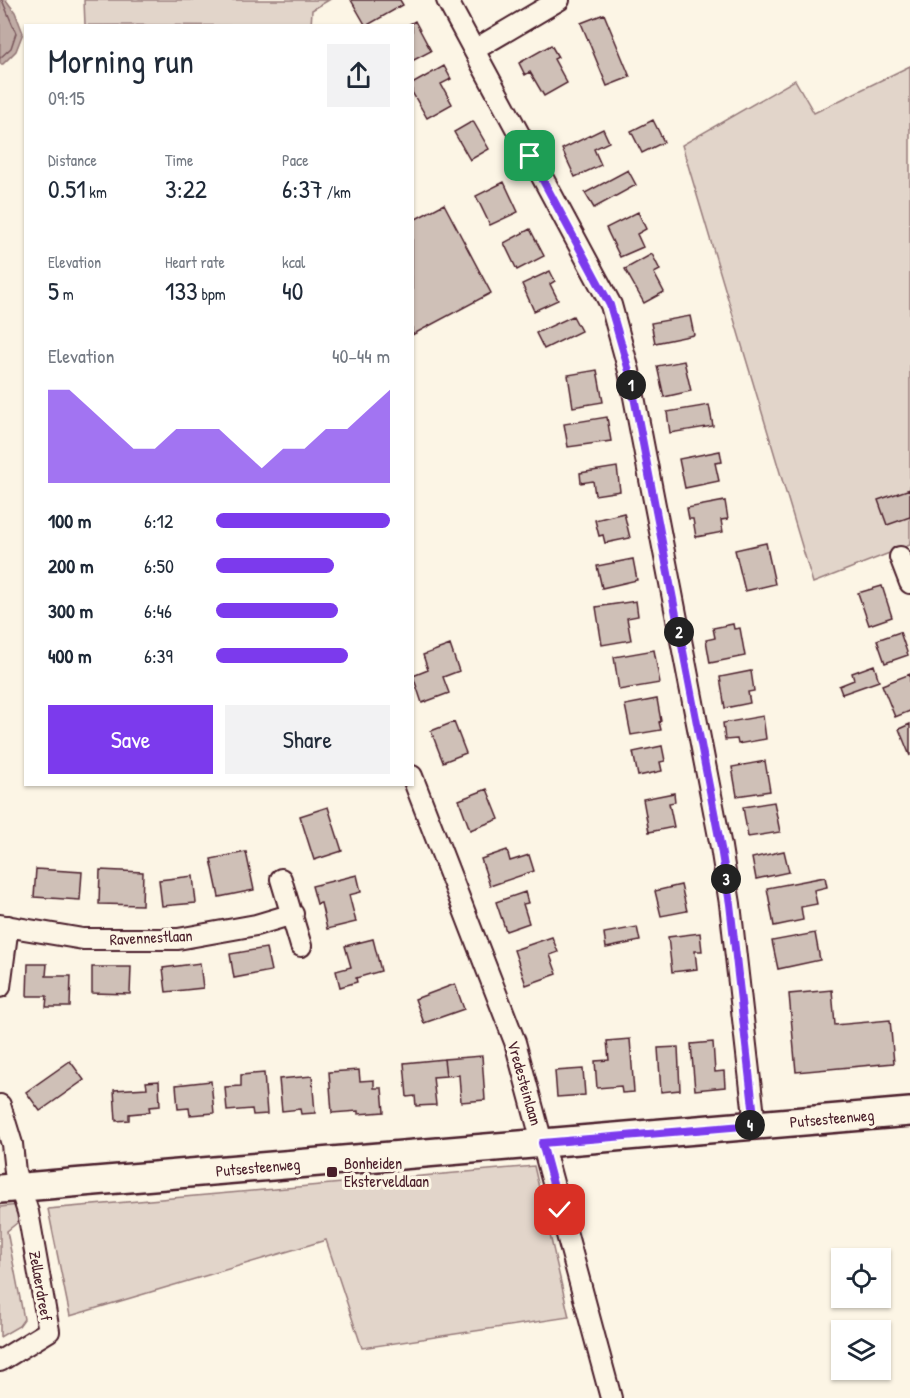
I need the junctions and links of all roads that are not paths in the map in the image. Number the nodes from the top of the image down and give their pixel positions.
1 (447, 0) edge
2 (559, 0) edge
3 (474, 50) junction
4 (900, 557) dead end
5 (910, 583) edge
6 (414, 781) edge
7 (282, 879) dead end
8 (294, 914) junction
9 (4, 926) edge
10 (301, 946) dead end
11 (0, 987) edge
12 (0, 1105) edge
13 (910, 1112) edge
14 (755, 1125) junction
15 (542, 1143) junction
16 (9, 1188) edge
17 (0, 1362) edge
18 (611, 1398) edge

1 - 3 street
2 - 3 street
3 - 14 street
4 - 5 street
6 - 15 street, Vredesteinlaan
7 - 8 street
8 - 9 street, Ravennestlaan
8 - 10 street
9 - 11 street, Ravennestlaan
12 - 16 street
13 - 14 main road, Putsesteenweg
14 - 15 main road, Putsesteenweg
15 - 16 main road, Putsesteenweg
15 - 18 street, Vredesteinlaan
16 - 17 street, Zellaerdreef

